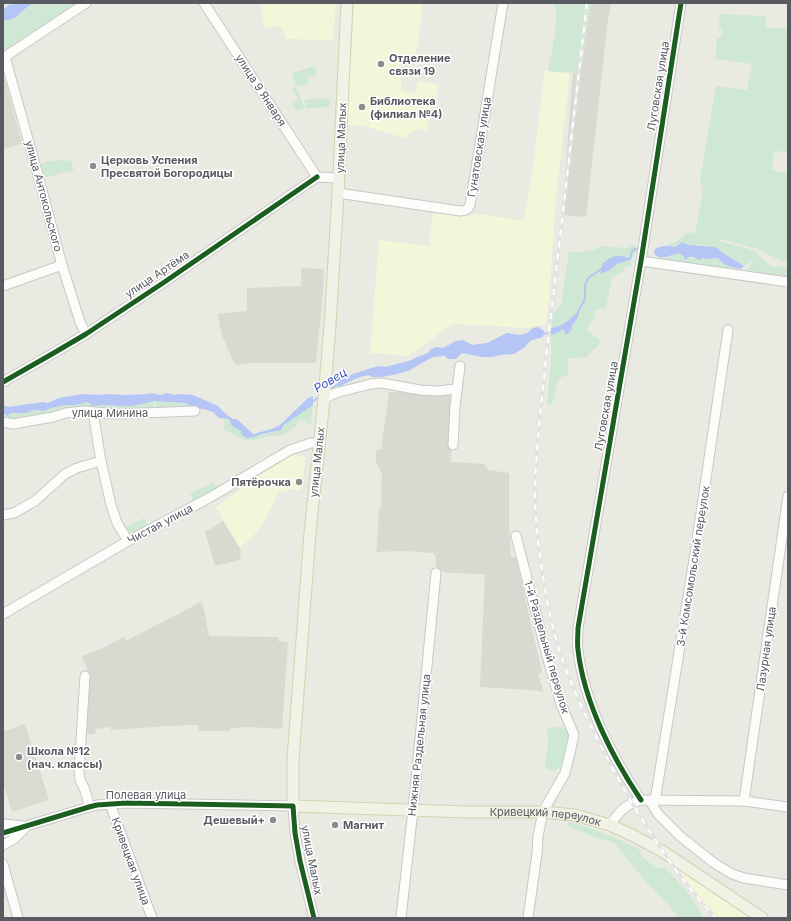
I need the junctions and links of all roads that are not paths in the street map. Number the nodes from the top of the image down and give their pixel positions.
1 (86, 3) edge
2 (204, 3) edge
3 (347, 3) edge
4 (503, 3) edge
5 (681, 3) edge
6 (4, 57) edge
7 (317, 177) junction
8 (339, 178) junction
9 (338, 193) junction
10 (642, 261) junction
11 (62, 265) junction
12 (788, 282) edge
13 (3, 286) edge
14 (728, 330) dead end
15 (86, 334) junction
16 (460, 366) dead end
17 (3, 382) edge
18 (457, 389) junction
19 (324, 399) junction
20 (195, 411) dead end
21 (93, 412) junction
22 (3, 422) edge
23 (320, 443) junction
24 (453, 445) dead end
25 (101, 461) junction
26 (788, 496) edge
27 (3, 515) edge
28 (516, 536) dead end
29 (128, 541) junction
30 (436, 573) dead end
31 (3, 614) edge
32 (85, 676) dead end
33 (649, 801) junction
34 (744, 801) junction
35 (110, 804) junction
36 (293, 806) junction
37 (89, 807) junction
38 (788, 807) edge
39 (413, 810) junction
40 (543, 812) junction
41 (3, 824) edge
42 (610, 825) junction
43 (28, 826) junction
44 (3, 834) edge
45 (3, 845) edge
46 (3, 864) edge
47 (788, 885) edge
48 (18, 918) edge
49 (152, 918) edge
50 (314, 918) edge
51 (401, 918) edge
52 (528, 918) edge
53 (762, 918) edge

1 - 6 street
2 - 7 street, улица 9 Января
3 - 8 main road, улица Малых
4 - 9 street, Гунатовская улица
5 - 10 street, Луговская улица
6 - 11 street, улица Антокольского
7 - 8 street
7 - 15 street, улица Артёма
8 - 9 main road, улица Малых
9 - 19 main road, улица Малых
10 - 12 street
10 - 33 street, Луговская улица
11 - 13 street
11 - 15 street, улица Антокольского
14 - 33 street, 3-й Комсомольский переулок
15 - 17 street, улица Артёма
16 - 18 street
18 - 19 street
18 - 24 street
19 - 23 main road, улица Малых
20 - 21 street, улица Минина
21 - 22 street, улица Минина
21 - 25 street
23 - 29 street, Чистая улица
23 - 36 main road, улица Малых
25 - 27 street
25 - 29 street
26 - 34 street, Лазурная улица
28 - 40 street, 1-й Раздельный переулок
29 - 31 street, Чистая улица
30 - 39 street, Нижняя Раздельная улица
32 - 37 street
33 - 34 street, Кривецкий переулок
33 - 42 street, Кривецкий переулок
33 - 47 street, Луговская улица
34 - 38 street, Кривецкий переулок
35 - 36 street, Полевая улица
35 - 37 street, Полевая улица
35 - 49 street, Кривецкая улица
36 - 39 main road, Кривецкий переулок
36 - 50 street, улица Малых
37 - 43 street, Полевая улица
39 - 40 main road, Кривецкий переулок
39 - 51 street, Нижняя Раздельная улица
40 - 42 main road, Кривецкий переулок
40 - 52 street, 1-й Раздельный переулок
41 - 43 street
42 - 53 main road
43 - 44 street, Полевая улица
43 - 45 street
46 - 48 street

